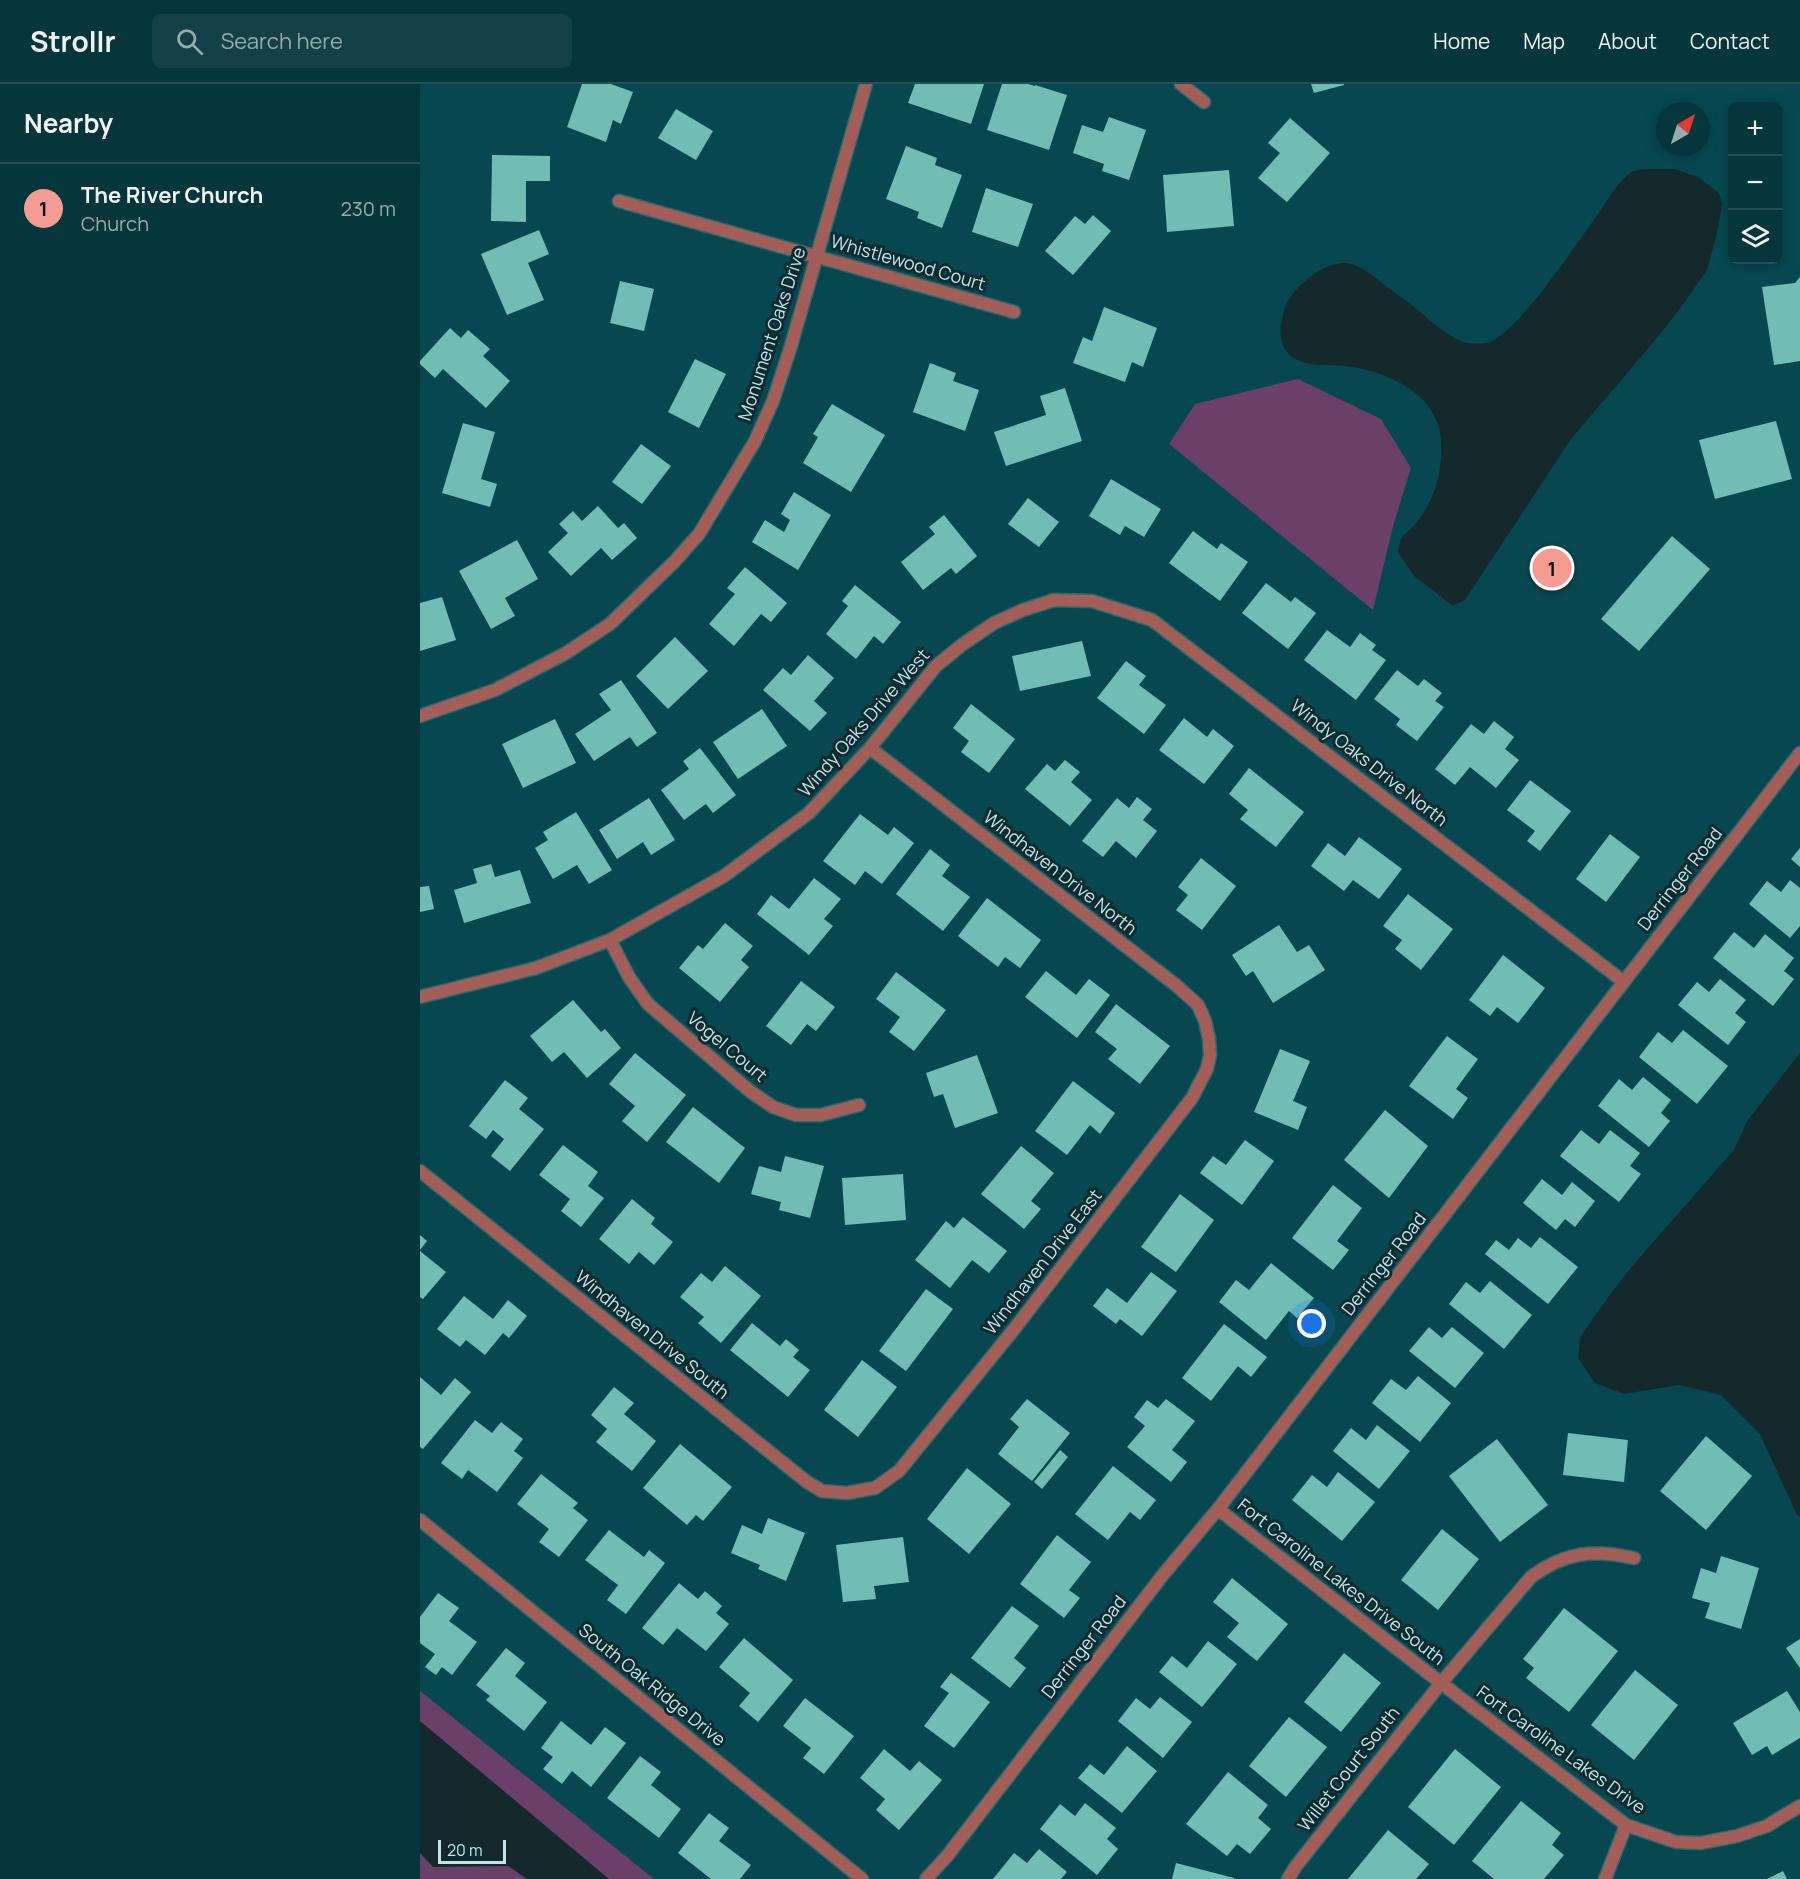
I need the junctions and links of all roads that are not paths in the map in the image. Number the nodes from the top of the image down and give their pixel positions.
1 (866, 84) edge
2 (1181, 84) edge
3 (1204, 102) dead end
4 (619, 201) dead end
5 (818, 255) junction
6 (1014, 312) dead end
7 (1079, 600) joint
8 (420, 716) edge
9 (870, 748) junction
10 (1800, 753) edge
11 (610, 940) junction
12 (1624, 982) junction
13 (420, 997) edge
14 (1209, 1039) joint
15 (859, 1105) dead end
16 (420, 1171) edge
17 (875, 1488) joint
18 (1218, 1509) junction
19 (420, 1520) edge
20 (1634, 1558) dead end
21 (1441, 1683) junction
22 (1800, 1806) edge
23 (1626, 1825) junction
24 (862, 1879) edge
25 (926, 1879) edge
26 (1288, 1879) edge
27 (1605, 1879) edge

1 - 5 street, Monument Oaks Drive
2 - 3 street
4 - 5 street, Whistlewood Court
5 - 6 street, Whistlewood Court
5 - 8 street, Monument Oaks Drive
7 - 9 street, Windy Oaks Drive West
7 - 12 street, Windy Oaks Drive North
9 - 11 street, Windy Oaks Drive West
9 - 14 street, Windhaven Drive North
10 - 12 street, Derringer Road
11 - 13 street, Windy Oaks Drive West
11 - 15 street, Vogel Court
12 - 18 street, Derringer Road
14 - 17 street, Windhaven Drive East
16 - 17 street, Windhaven Drive South
18 - 21 street, Fort Caroline Lakes Drive South
18 - 25 street, Derringer Road
19 - 24 street, South Oak Ridge Drive
20 - 21 street, Willet Court South
21 - 23 street, Fort Caroline Lakes Drive
21 - 26 street, Willet Court South
22 - 23 street, Fort Caroline Lakes Drive
23 - 27 street

